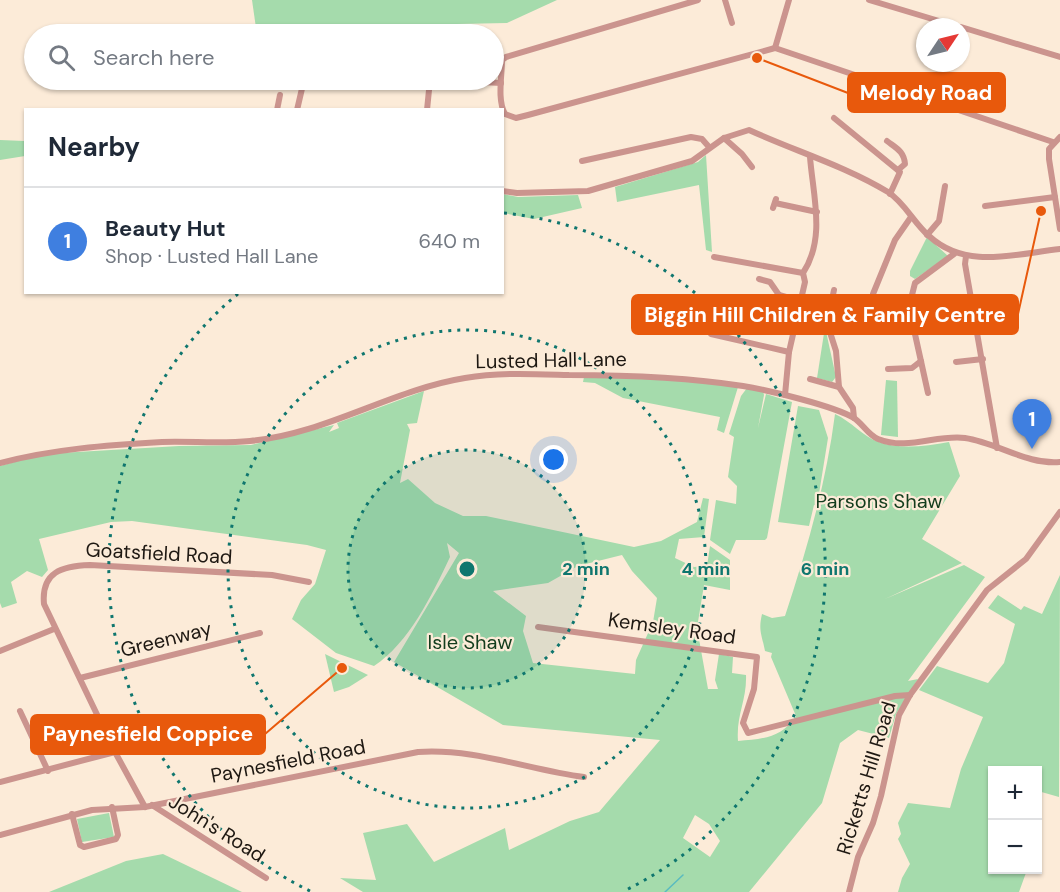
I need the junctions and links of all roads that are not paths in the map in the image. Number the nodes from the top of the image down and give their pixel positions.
1 (698, 0) edge
2 (725, 0) edge
3 (789, 0) edge
4 (869, 0) edge
5 (673, 4) edge
6 (930, 18) edge
7 (732, 23) dead end
8 (970, 30) edge
9 (776, 48) junction
10 (1060, 57) edge
11 (504, 59) edge
12 (302, 90) edge
13 (429, 90) edge
14 (501, 90) edge
15 (280, 95) dead end
16 (277, 108) edge
17 (297, 108) edge
18 (427, 108) edge
19 (502, 108) edge
20 (504, 115) edge
21 (834, 118) dead end
22 (1060, 137) edge
23 (724, 138) junction
24 (887, 141) dead end
25 (1053, 142) junction
26 (709, 147) junction
27 (810, 158) junction
28 (582, 161) dead end
29 (752, 167) dead end
30 (898, 170) junction
31 (945, 186) dead end
32 (504, 191) edge
33 (890, 194) junction
34 (1055, 197) junction
35 (775, 203) dead end
36 (985, 206) dead end
37 (817, 212) junction
38 (911, 217) junction
39 (1060, 229) edge
40 (927, 235) junction
41 (1060, 249) edge
42 (954, 254) junction
43 (966, 256) junction
44 (714, 257) dead end
45 (803, 273) junction
46 (759, 279) dead end
47 (834, 290) dead end
48 (873, 294) dead end
49 (779, 295) junction
50 (800, 301) junction
51 (754, 304) dead end
52 (711, 334) dead end
53 (789, 352) junction
54 (983, 359) junction
55 (921, 361) junction
56 (956, 363) dead end
57 (888, 369) dead end
58 (810, 379) dead end
59 (839, 387) junction
60 (928, 393) dead end
61 (785, 395) junction
62 (854, 418) junction
63 (997, 448) junction
64 (1060, 462) edge
65 (0, 463) edge
66 (1060, 512) edge
67 (309, 582) dead end
68 (538, 627) dead end
69 (54, 629) junction
70 (260, 633) dead end
71 (0, 651) edge
72 (80, 678) junction
73 (910, 695) junction
74 (20, 711) dead end
75 (115, 752) junction
76 (48, 771) junction
77 (584, 777) dead end
78 (0, 782) edge
79 (148, 806) junction
80 (112, 807) junction
81 (72, 814) junction
82 (0, 836) edge
83 (266, 878) dead end
84 (850, 891) edge

1 - 5 street
2 - 7 street
3 - 9 street
4 - 6 street
5 - 11 street
8 - 10 street
9 - 20 street
9 - 25 street
12 - 17 street
13 - 18 street
14 - 19 street
15 - 16 street
21 - 30 street
22 - 25 street
23 - 26 street
23 - 27 street
23 - 29 street
24 - 30 street
25 - 34 street
26 - 28 street
26 - 32 street
27 - 33 street
27 - 37 street
30 - 33 street
31 - 40 street
33 - 38 street
34 - 36 street
34 - 39 street
35 - 37 street
37 - 45 street
38 - 40 street
38 - 48 street
40 - 42 street
41 - 43 street
42 - 43 street
42 - 55 street
43 - 54 street
44 - 45 street
45 - 50 street
46 - 49 street
47 - 59 street
49 - 50 street
49 - 51 street
50 - 53 street
52 - 53 street
53 - 61 street
54 - 56 street
54 - 63 street
55 - 57 street
55 - 60 street
58 - 59 street
59 - 62 street
61 - 62 street, Lusted Hall Lane
61 - 65 street, Lusted Hall Lane
62 - 63 street, Lusted Hall Lane
63 - 64 street, Lusted Hall Lane
66 - 73 street, Ricketts Hill Road
67 - 69 street, Goatsfield Road
68 - 73 street, Kemsley Road
69 - 71 street
69 - 72 street, Goatsfield Road
70 - 72 street, Greenway
72 - 75 street, Goatsfield Road
73 - 84 street, Ricketts Hill Road
74 - 76 street
75 - 76 street
75 - 79 street, Goatsfield Road
76 - 78 street
77 - 79 street, Paynesfield Road
79 - 80 street, Paynesfield Road
79 - 83 street, John's Road
80 - 81 street, Paynesfield Road
80 - 81 street
81 - 82 street, Paynesfield Road

